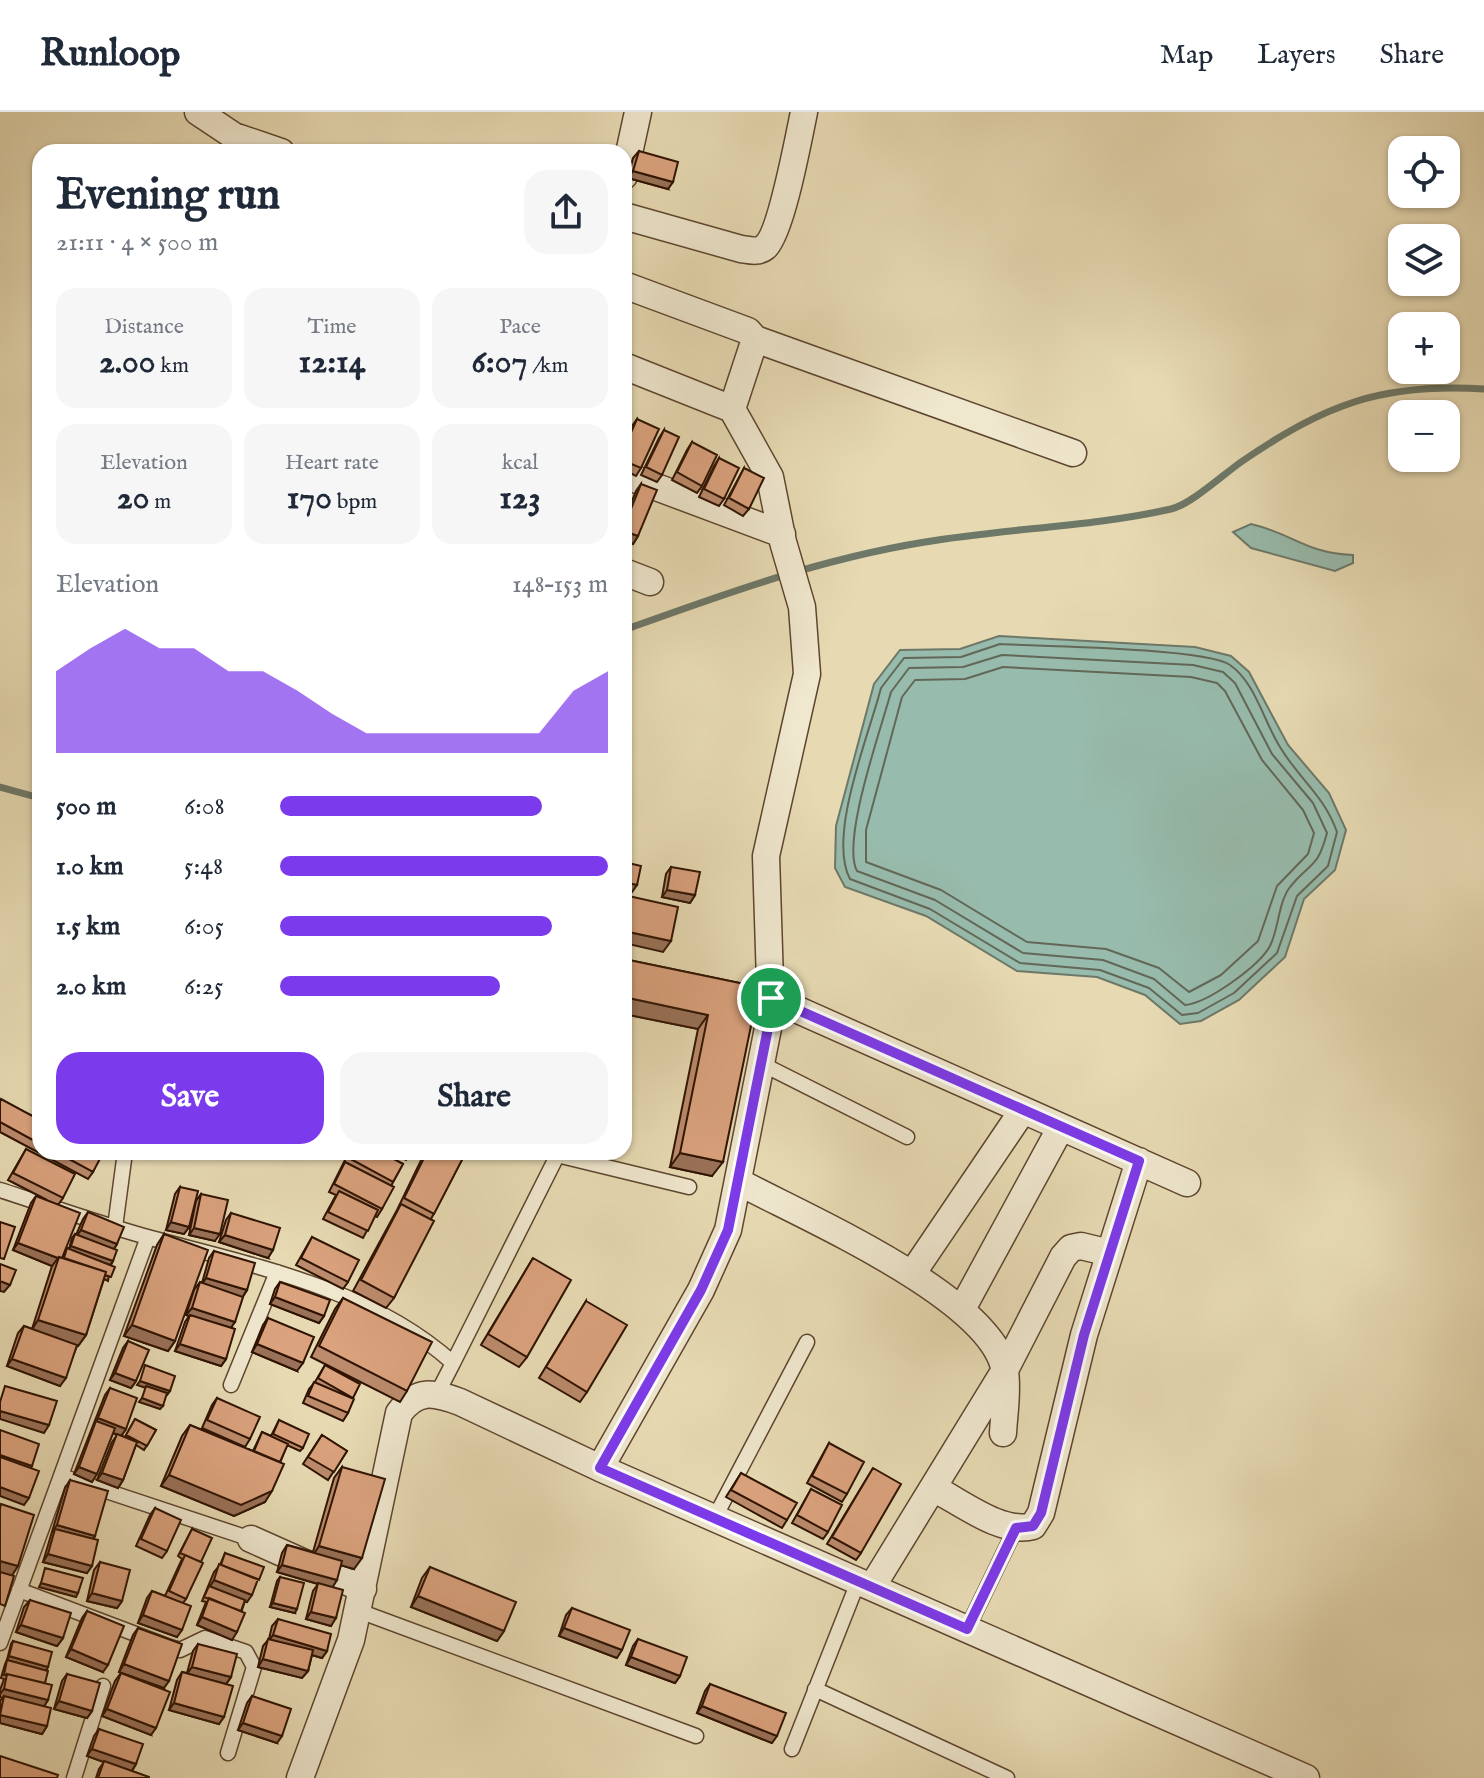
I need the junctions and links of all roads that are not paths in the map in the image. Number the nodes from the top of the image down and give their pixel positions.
1 (638, 112) edge
2 (204, 114) edge
3 (797, 114) edge
4 (258, 144) edge
5 (631, 144) edge
6 (632, 218) edge
7 (632, 288) edge
8 (755, 339) junction
9 (632, 369) edge
10 (732, 409) junction
11 (1073, 453) dead end
12 (632, 478) edge
13 (782, 538) junction
14 (632, 575) edge
15 (650, 582) dead end
16 (763, 996) junction
17 (762, 1064) junction
18 (1023, 1110) junction
19 (1061, 1127) junction
20 (907, 1137) dead end
21 (124, 1160) edge
22 (555, 1160) edge
23 (582, 1160) edge
24 (1139, 1161) junction
25 (739, 1182) junction
26 (1187, 1183) dead end
27 (689, 1187) dead end
28 (0, 1190) edge
29 (115, 1227) junction
30 (148, 1237) junction
31 (1110, 1253) junction
32 (277, 1272) junction
33 (912, 1274) junction
34 (962, 1309) junction
35 (807, 1342) dead end
36 (453, 1363) junction
37 (1005, 1370) junction
38 (231, 1385) dead end
39 (437, 1394) junction
40 (1003, 1433) dead end
41 (600, 1468) junction
42 (61, 1476) junction
43 (933, 1488) junction
44 (714, 1519) junction
45 (1016, 1528) junction
46 (251, 1539) joint
47 (865, 1584) junction
48 (19, 1590) junction
49 (361, 1600) junction
50 (967, 1629) junction
51 (0, 1643) edge
52 (103, 1686) edge
53 (815, 1689) junction
54 (696, 1736) dead end
55 (792, 1749) dead end
56 (228, 1753) dead end
57 (74, 1778) edge
58 (300, 1778) edge
59 (1007, 1778) edge
60 (1306, 1778) edge

1 - 5 street
2 - 4 street
3 - 6 street
7 - 8 street
8 - 10 street
8 - 11 street
9 - 10 street
10 - 13 street
12 - 13 street
13 - 16 street
14 - 15 street
16 - 17 street
16 - 18 street
17 - 20 lane
17 - 25 street
18 - 19 street
18 - 33 street
19 - 24 street
19 - 34 street
21 - 29 lane
22 - 36 lane
23 - 27 lane
24 - 26 street
24 - 31 street
25 - 33 street
25 - 41 street
28 - 29 lane
29 - 30 lane
30 - 32 lane
30 - 42 lane
31 - 37 street
31 - 45 street
32 - 36 lane
32 - 38 lane
33 - 34 street
34 - 37 street
35 - 44 lane
36 - 39 lane
37 - 40 street
37 - 43 street
39 - 41 street
39 - 49 street
41 - 44 street
42 - 46 lane
42 - 48 lane
43 - 45 street
43 - 47 street
44 - 47 street
45 - 50 lane
46 - 49 street
47 - 50 street
47 - 53 lane
48 - 51 lane
48 - 56 lane
49 - 54 lane
49 - 58 street
50 - 60 street
52 - 57 lane
53 - 55 lane
53 - 59 lane

